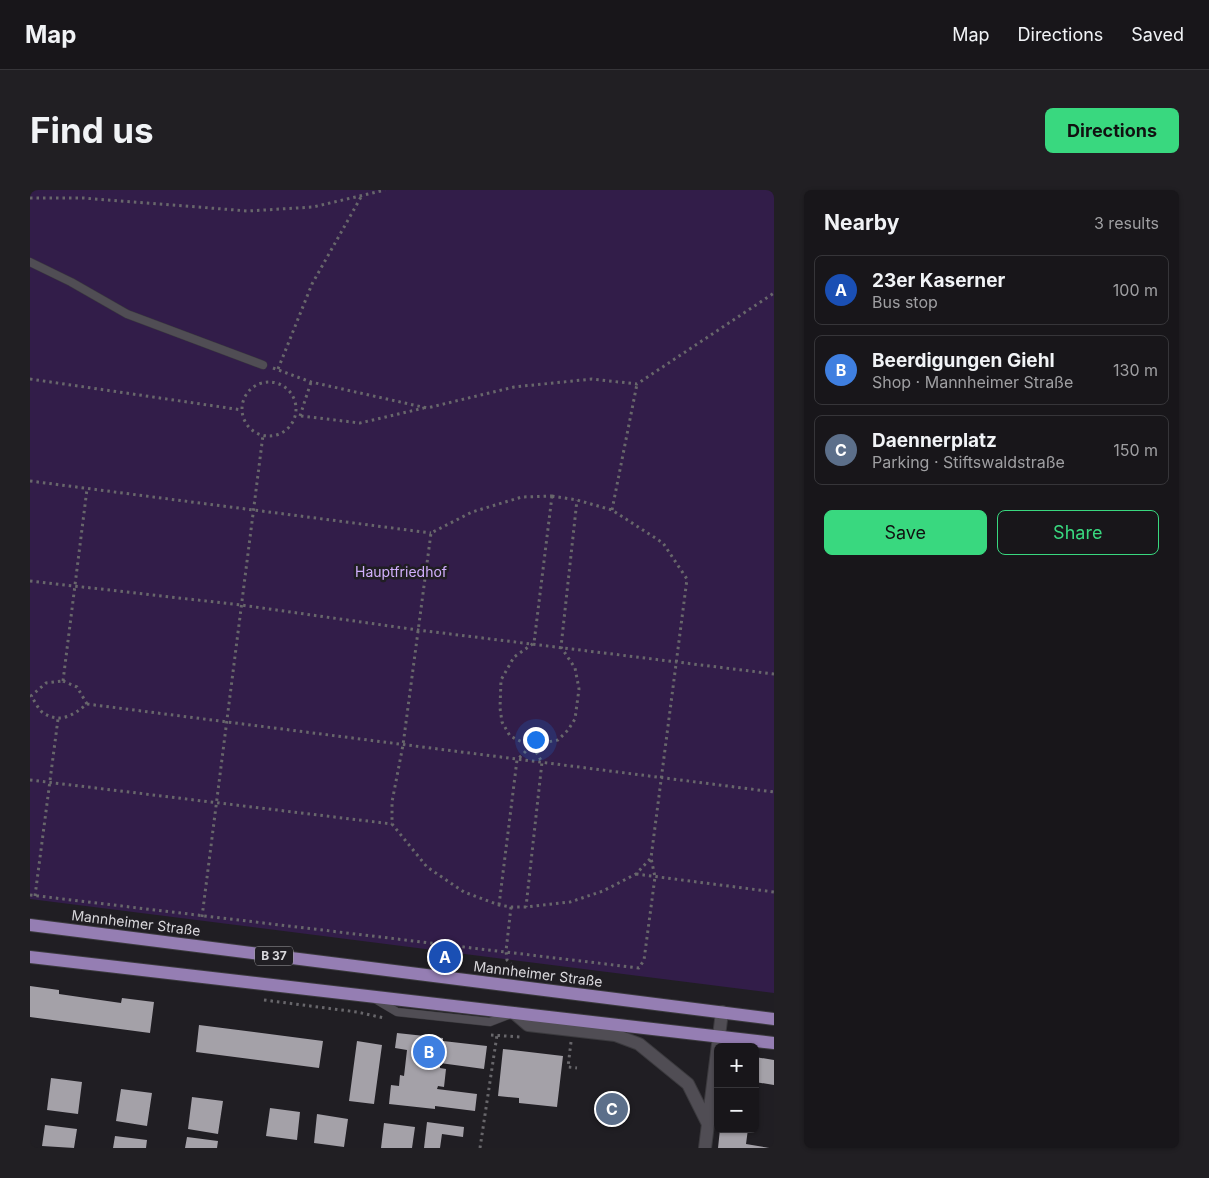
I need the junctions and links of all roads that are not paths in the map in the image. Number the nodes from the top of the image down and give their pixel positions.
1 (30, 262) edge
2 (263, 365) road end
3 (30, 925) edge
4 (30, 957) edge
5 (514, 1012) junction
6 (722, 1012) junction
7 (774, 1019) edge
8 (719, 1036) junction
9 (774, 1043) edge
10 (708, 1124) junction
11 (705, 1148) edge

1 - 2 lane
3 - 6 main road, Mannheimer Straße / B 37
4 - 5 main road, B 37
5 - 8 main road, B 37
5 - 10 street
6 - 7 main road, Mannheimer Straße / B 37
6 - 8 street
8 - 9 main road, B 37
8 - 10 street
10 - 11 street

